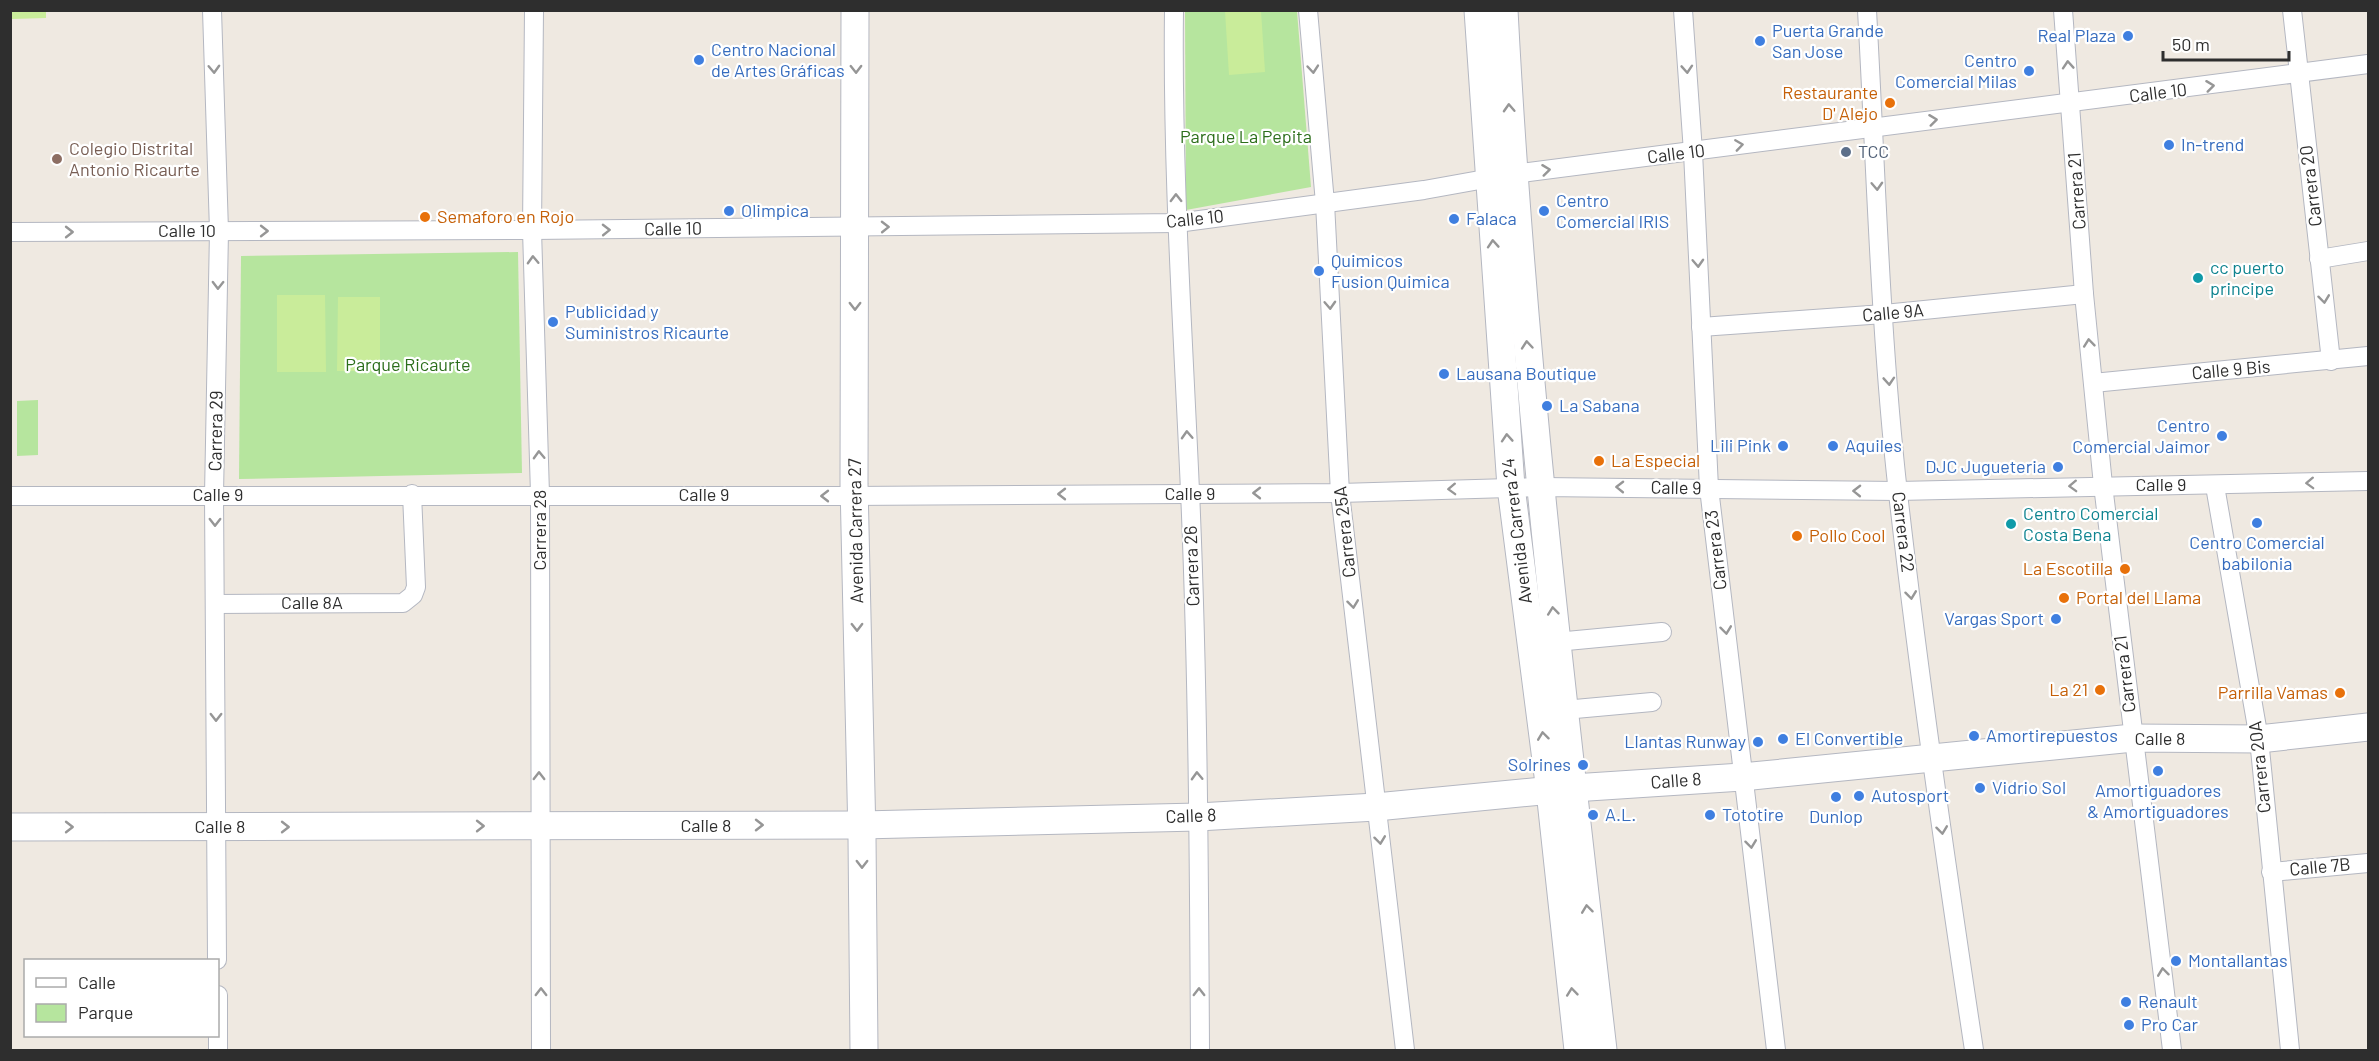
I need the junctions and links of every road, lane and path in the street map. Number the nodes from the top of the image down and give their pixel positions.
1 (212, 10) edge
2 (534, 10) edge
3 (855, 10) edge
4 (1174, 10) edge
5 (1308, 10) edge
6 (1478, 10) edge
7 (1504, 10) edge
8 (1683, 10) edge
9 (1867, 10) edge
10 (2063, 10) edge
11 (2292, 10) edge
12 (2368, 64) edge
13 (2299, 74) junction
14 (2071, 104) junction
15 (1874, 128) junction
16 (1693, 152) junction
17 (1500, 176) junction
18 (1325, 203) junction
19 (1177, 223) junction
20 (856, 227) junction
21 (532, 230) junction
22 (219, 231) junction
23 (10, 232) edge
24 (2368, 251) edge
25 (2319, 259) junction
26 (2084, 294) junction
27 (1884, 314) junction
28 (1701, 327) junction
29 (2368, 356) edge
30 (2331, 362) junction
31 (2093, 383) junction
32 (2368, 480) edge
33 (2103, 485) junction
34 (2215, 486) junction
35 (1539, 487) junction
36 (1510, 488) junction
37 (1710, 488) junction
38 (1898, 491) junction
39 (1340, 493) junction
40 (412, 494) junction
41 (540, 494) junction
42 (1190, 494) junction
43 (214, 495) junction
44 (10, 496) edge
45 (854, 496) junction
46 (215, 604) junction
47 (1662, 632) dead end
48 (1556, 642) junction
49 (1652, 702) dead end
50 (1564, 710) junction
51 (2368, 726) edge
52 (2133, 738) junction
53 (2259, 739) junction
54 (1932, 759) junction
55 (1742, 777) junction
56 (1561, 789) junction
57 (1376, 807) junction
58 (1198, 817) junction
59 (862, 825) junction
60 (539, 826) junction
61 (10, 827) edge
62 (216, 827) junction
63 (2368, 863) edge
64 (2271, 872) junction
65 (217, 959) edge
66 (541, 1050) edge
67 (864, 1050) edge
68 (1200, 1050) edge
69 (1405, 1050) edge
70 (1578, 1050) edge
71 (1603, 1050) edge
72 (1776, 1050) edge
73 (1974, 1050) edge
74 (2172, 1050) edge
75 (2290, 1050) edge

1 -> 22 street, Carrera 29
2 - 21 street, Carrera 28
3 -> 20 main road, Avenida Carrera 27
19 -> 4 street, Carrera 26
5 -> 18 street, Carrera 25A
6 - 17 main road, Avenida Carrera 24
17 -> 7 main road, Avenida Carrera 24
8 -> 16 street, Carrera 23
9 - 15 street, Carrera 22
14 -> 10 street, Carrera 21
11 - 13 street, Carrera 20
12 - 13 street, Calle 10
14 -> 13 street, Calle 10
13 - 25 street, Carrera 20
15 -> 14 street, Calle 10
14 - 26 street, Carrera 21
16 -> 15 street, Calle 10
15 -> 27 street, Carrera 22
17 -> 16 street, Calle 10
16 -> 28 street, Carrera 23
17 - 18 street, Calle 10
35 -> 17 main road, Avenida Carrera 24
36 -> 17 main road, Avenida Carrera 24
18 - 19 street, Calle 10
18 -> 39 street, Carrera 25A
20 -> 19 street, Calle 10
42 -> 19 street, Carrera 26
21 -> 20 street, Calle 10
20 -> 45 main road, Avenida Carrera 27
22 -> 21 street, Calle 10
41 -> 21 street, Carrera 28
23 -> 22 street, Calle 10
22 -> 43 street, Carrera 29
24 - 25 street
25 -> 30 street, Carrera 20
26 - 27 street, Calle 9A
31 -> 26 street, Carrera 21
27 - 28 street, Calle 9A
27 -> 38 street, Carrera 22
28 - 37 street, Carrera 23
29 - 30 street, Calle 9 Bis
30 - 31 street, Calle 9 Bis
31 - 33 street, Carrera 21
32 -> 34 street, Calle 9
33 - 34 street, Calle 9
33 -> 38 street, Calle 9
33 - 52 street, Carrera 21
34 - 53 street, Carrera 20A
35 - 36 street, Calle 9
37 -> 35 street, Calle 9
48 -> 35 main road, Avenida Carrera 24
36 -> 39 street, Calle 9
56 -> 36 main road, Avenida Carrera 24
38 -> 37 street, Calle 9
37 -> 55 street, Carrera 23
38 -> 54 street, Carrera 22
39 -> 42 street, Calle 9
39 -> 57 street, Carrera 25A
40 - 41 street, Calle 9
40 - 43 street, Calle 9
40 - 46 street, Calle 8A
45 -> 41 street, Calle 9
60 -> 41 street, Carrera 28
42 -> 45 street, Calle 9
58 -> 42 street, Carrera 26
43 - 44 street, Calle 9
43 -> 46 street, Carrera 29
45 -> 59 main road, Avenida Carrera 27
46 -> 62 street, Carrera 29
47 - 48 street
48 - 50 main road, Avenida Carrera 24
49 - 50 street
50 - 56 main road, Avenida Carrera 24
51 - 53 main road, Calle 8
52 - 53 main road, Calle 8
52 - 54 main road, Calle 8
74 -> 52 street, Carrera 21
53 - 64 street, Carrera 20A
54 - 55 main road, Calle 8
54 -> 73 street, Carrera 22
55 - 56 main road, Calle 8
55 -> 72 street, Carrera 23
56 - 57 main road, Calle 8
70 -> 56 main road, Avenida Carrera 24
71 -> 56 main road, Avenida Carrera 24
57 - 58 main road, Calle 8
57 -> 69 street, Carrera 25A
58 - 59 main road, Calle 8
68 -> 58 street, Carrera 26
60 -> 59 main road, Calle 8
59 -> 67 main road, Avenida Carrera 27
62 -> 60 main road, Calle 8
66 -> 60 street, Carrera 28
61 -> 62 main road, Calle 8
62 - 65 street, Carrera 29
63 - 64 street, Calle 7B
64 - 75 street, Carrera 20A

